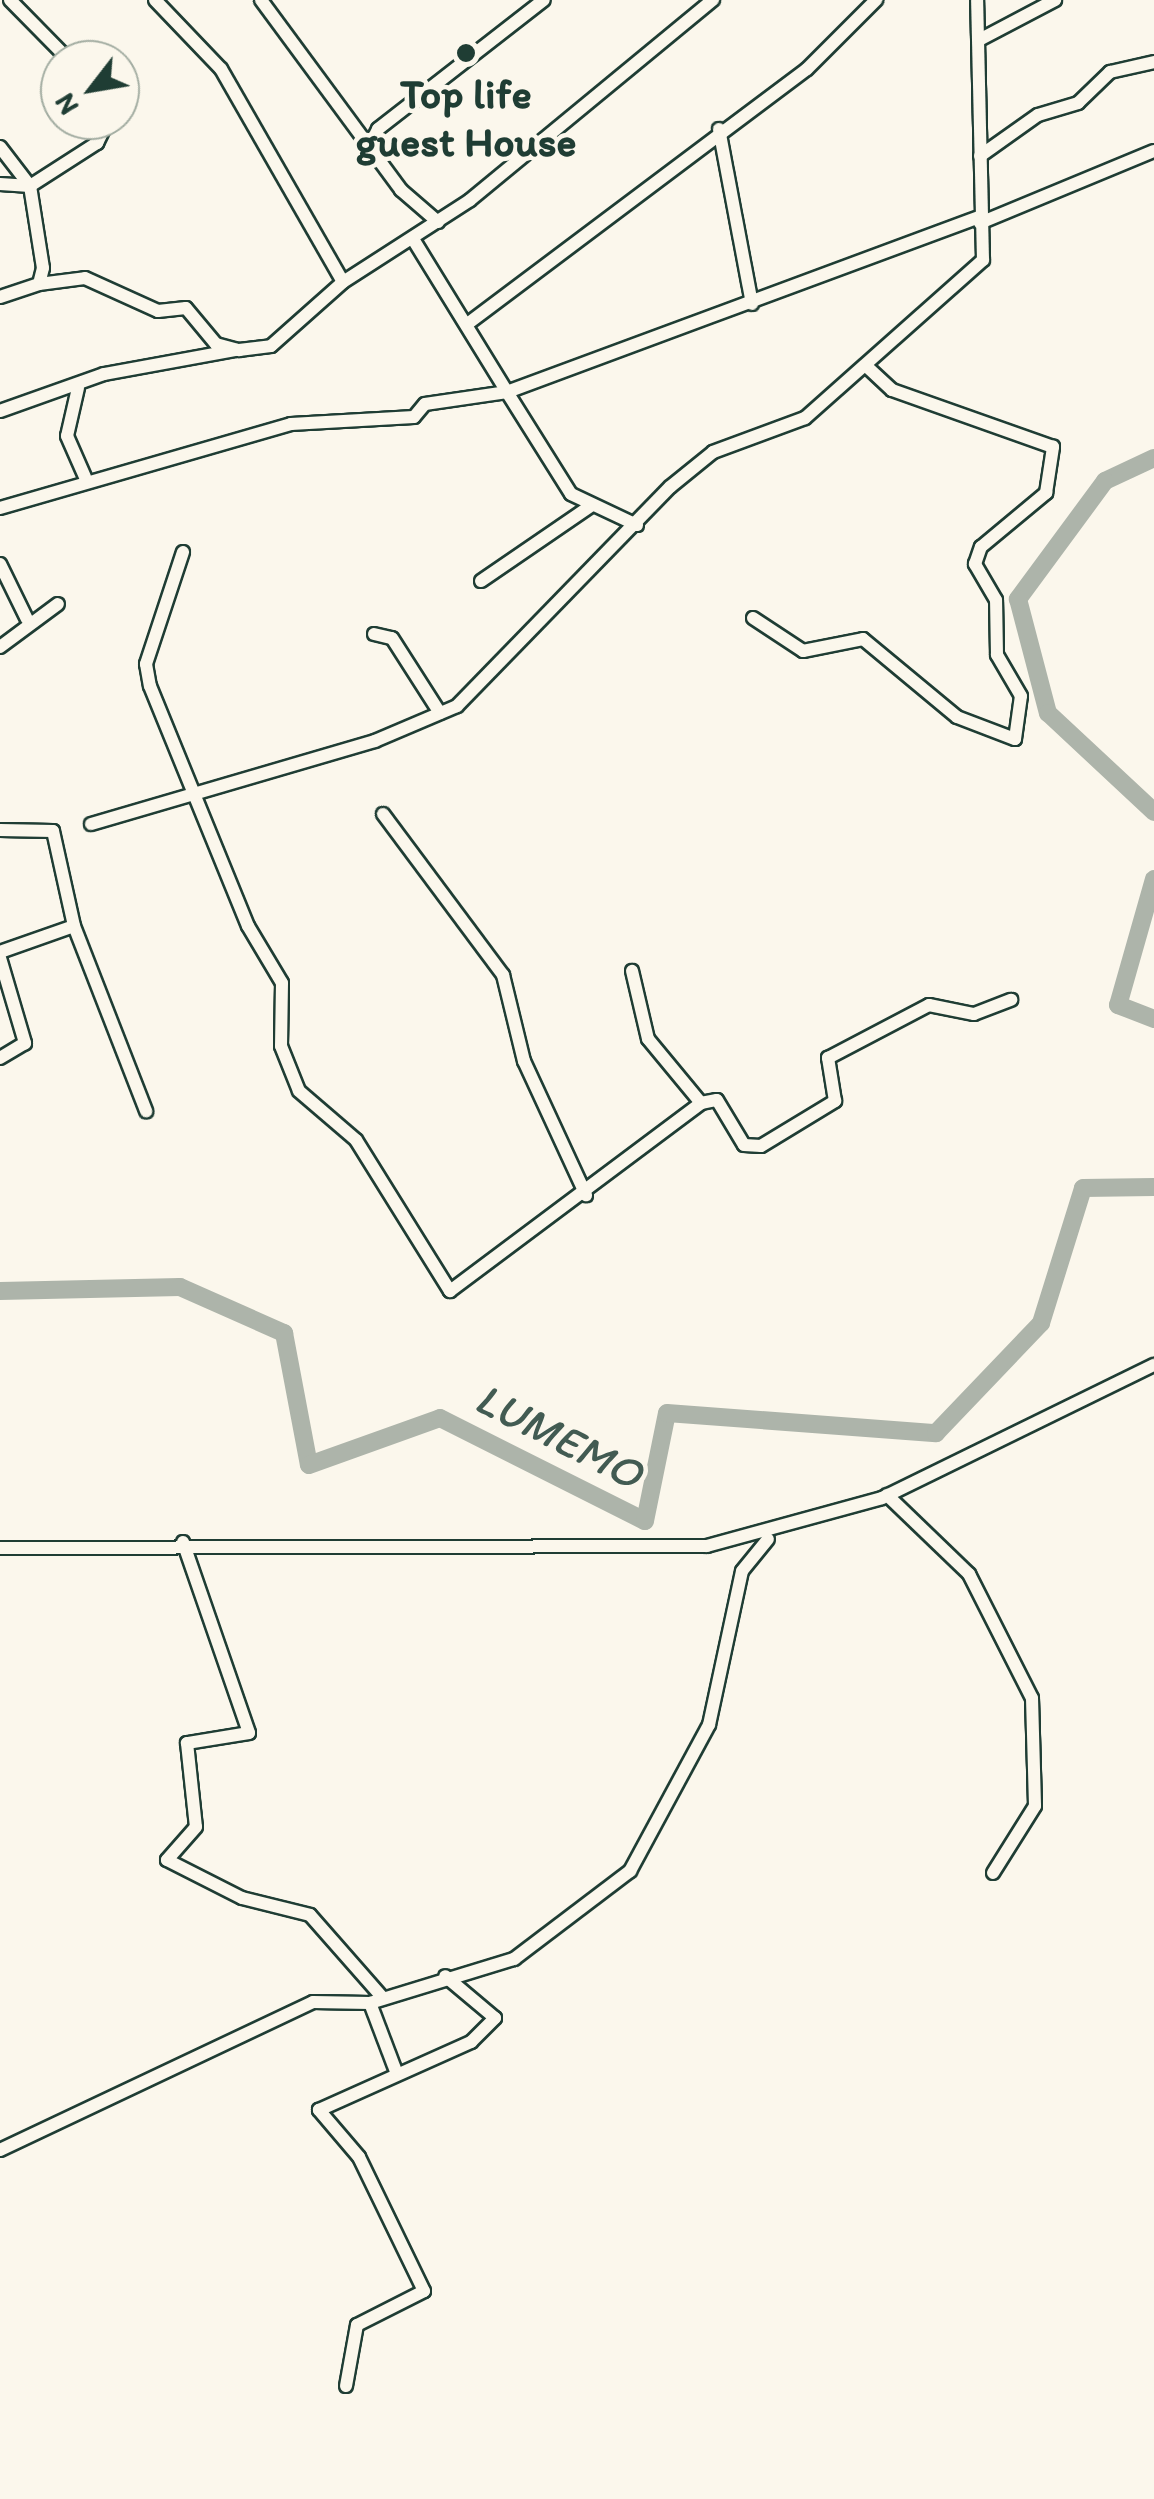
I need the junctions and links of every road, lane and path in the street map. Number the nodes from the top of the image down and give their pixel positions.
1 (10, 0) edge
2 (155, 0) edge
3 (261, 0) edge
4 (544, 0) edge
5 (713, 0) edge
6 (876, 0) edge
7 (977, 0) edge
8 (1055, 0) edge
9 (528, 5) edge
10 (49, 40) edge
11 (980, 40) junction
12 (1154, 62) edge
13 (719, 129) junction
14 (98, 140) edge
15 (370, 144) junction
16 (0, 146) edge
17 (1154, 152) edge
18 (980, 156) junction
19 (0, 184) edge
20 (30, 186) junction
21 (980, 220) junction
22 (438, 222) junction
23 (413, 240) junction
24 (343, 282) junction
25 (40, 284) junction
26 (0, 298) edge
27 (752, 304) junction
28 (470, 322) junction
29 (239, 350) junction
30 (867, 367) junction
31 (78, 388) junction
32 (507, 392) junction
33 (0, 411) edge
34 (85, 477) junction
35 (592, 505) junction
36 (0, 508) edge
37 (637, 526) junction
38 (183, 552) dead end
39 (0, 564) edge
40 (481, 581) dead end
41 (58, 604) dead end
42 (753, 618) dead end
43 (27, 619) junction
44 (374, 634) dead end
45 (0, 648) edge
46 (440, 713) junction
47 (193, 792) junction
48 (383, 814) dead end
49 (91, 824) dead end
50 (0, 830) edge
51 (74, 926) junction
52 (0, 955) edge
53 (632, 971) dead end
54 (1012, 1000) dead end
55 (0, 1058) edge
56 (701, 1103) junction
57 (146, 1111) dead end
58 (586, 1195) junction
59 (1154, 1365) edge
60 (887, 1495) junction
61 (780, 1532) junction
62 (183, 1542) junction
63 (0, 1548) edge
64 (993, 1873) dead end
65 (445, 1976) junction
66 (376, 2000) junction
67 (397, 2074) junction
68 (0, 2150) edge
69 (346, 2386) dead end

1 - 10 street
2 - 24 street
3 - 15 street
4 - 9 street
5 - 22 street
6 - 13 street
7 - 11 street
8 - 11 street
9 - 15 street
11 - 18 street
12 - 18 street
13 - 27 street
13 - 28 street
14 - 20 street
15 - 22 street
16 - 20 street
17 - 21 street
18 - 21 street
19 - 20 street
20 - 25 street
21 - 27 street
21 - 30 street
22 - 23 street
23 - 24 street
23 - 28 street
24 - 29 street
25 - 26 street
25 - 29 street
27 - 32 street
28 - 32 street
29 - 31 street
30 - 37 street
30 - 42 street
31 - 33 street
31 - 34 street
32 - 34 street
32 - 35 street
34 - 36 street
35 - 37 street
35 - 40 street
37 - 46 street
38 - 47 street
39 - 43 street
41 - 43 street
43 - 45 street
44 - 46 street
46 - 47 street
47 - 49 street
47 - 58 street
48 - 58 street
50 - 51 street
51 - 52 street
51 - 57 street
52 - 55 street
53 - 56 street
54 - 56 street
56 - 58 street
59 - 60 street
60 - 61 street
60 - 64 street
61 - 62 street
61 - 65 street
62 - 63 street
62 - 66 street
65 - 66 street
65 - 67 street
66 - 67 street
66 - 68 street
67 - 69 street

